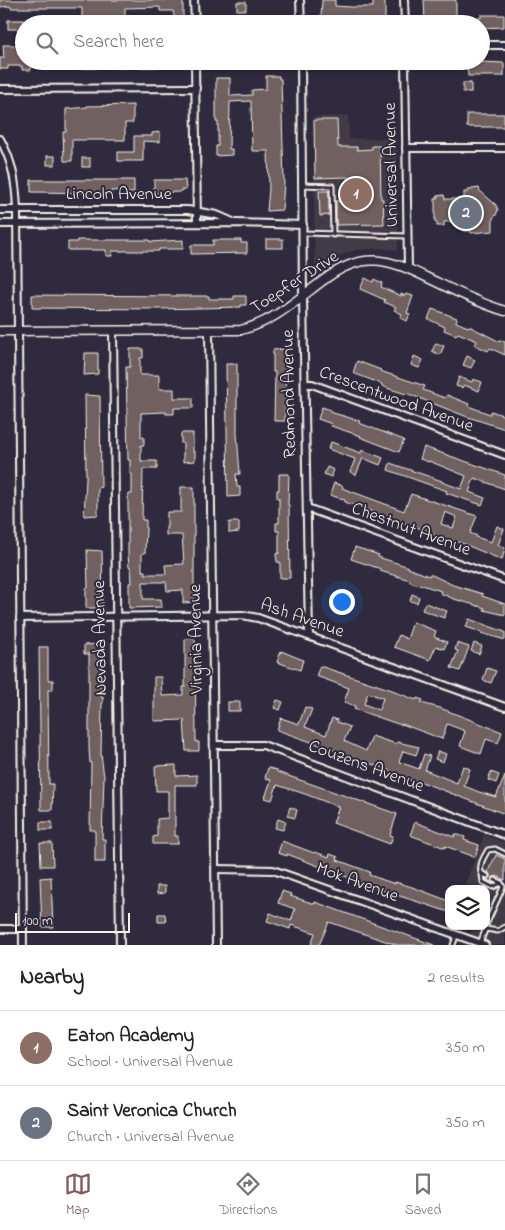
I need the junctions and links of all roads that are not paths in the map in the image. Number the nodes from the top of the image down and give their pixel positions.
1 (194, 0) edge
2 (300, 0) edge
3 (404, 0) edge
4 (195, 15) edge
5 (301, 15) edge
6 (405, 15) edge
7 (490, 45) edge
8 (505, 45) edge
9 (195, 70) edge
10 (301, 70) edge
11 (405, 70) edge
12 (196, 88) junction
13 (0, 89) edge
14 (0, 139) edge
15 (406, 148) junction
16 (505, 148) edge
17 (303, 186) junction
18 (0, 210) edge
19 (18, 210) junction
20 (196, 211) junction
21 (197, 223) junction
22 (236, 223) junction
23 (0, 224) edge
24 (18, 224) junction
25 (303, 226) junction
26 (303, 233) junction
27 (333, 235) junction
28 (408, 236) junction
29 (408, 268) junction
30 (303, 297) junction
31 (505, 311) edge
32 (0, 331) edge
33 (17, 331) junction
34 (113, 331) junction
35 (209, 332) junction
36 (305, 384) junction
37 (505, 455) edge
38 (307, 508) junction
39 (505, 580) edge
40 (211, 616) junction
41 (20, 618) junction
42 (115, 618) junction
43 (309, 636) junction
44 (505, 707) edge
45 (214, 746) junction
46 (505, 835) edge
47 (505, 854) edge
48 (216, 869) junction
49 (481, 873) junction
50 (487, 876) dead end
51 (495, 880) dead end
52 (501, 883) junction
53 (490, 918) edge
54 (505, 927) edge
55 (490, 928) edge
56 (23, 929) junction
57 (0, 930) edge
58 (485, 930) edge
59 (457, 935) junction
60 (482, 944) edge
61 (24, 945) edge
62 (120, 945) edge
63 (216, 945) edge
64 (453, 945) edge

1 - 4 street
2 - 5 street
3 - 6 street
7 - 8 street
9 - 12 street
10 - 17 street, Redmond Avenue
11 - 15 street, Universal Avenue
12 - 13 street
12 - 20 street
14 - 19 street
15 - 16 street
15 - 28 street, Universal Avenue
17 - 25 street, Redmond Avenue
17 - 27 lane
18 - 19 street, Lincoln Avenue
19 - 20 street, Lincoln Avenue
19 - 24 street
20 - 21 street
20 - 22 street, Lincoln Avenue
21 - 22 street, Lincoln Avenue
21 - 24 street, Lincoln Avenue
22 - 25 street, Lincoln Avenue
23 - 24 street, Lincoln Avenue
24 - 33 street
25 - 26 street, Redmond Avenue
26 - 27 lane
26 - 30 street, Redmond Avenue
27 - 28 lane
28 - 29 street, Universal Avenue
29 - 30 street, Toepfer Drive
29 - 31 street, Toepfer Drive
30 - 35 street, Toepfer Drive
30 - 36 street, Redmond Avenue
32 - 33 street, Toepfer Drive
33 - 34 street, Toepfer Drive
33 - 41 street
34 - 35 street, Toepfer Drive
34 - 42 street, Nevada Avenue
35 - 40 street, Virginia Avenue
36 - 37 street, Crescentwood Avenue
36 - 38 street, Redmond Avenue
38 - 39 street, Chestnut Avenue
38 - 43 street, Redmond Avenue
40 - 42 street, Ash Avenue
40 - 43 street, Ash Avenue
40 - 45 street, Virginia Avenue
41 - 42 street, Ash Avenue
41 - 56 street
42 - 62 street, Nevada Avenue
43 - 44 street, Ash Avenue
45 - 46 street, Couzens Avenue
45 - 48 street, Virginia Avenue
47 - 49 lane
48 - 59 street, Mok Avenue
48 - 63 street, Virginia Avenue
49 - 50 lane
49 - 52 lane
51 - 52 lane
52 - 53 lane
54 - 55 lane
56 - 57 street
56 - 61 street
58 - 60 lane
59 - 60 street, Mok Avenue
59 - 64 lane

